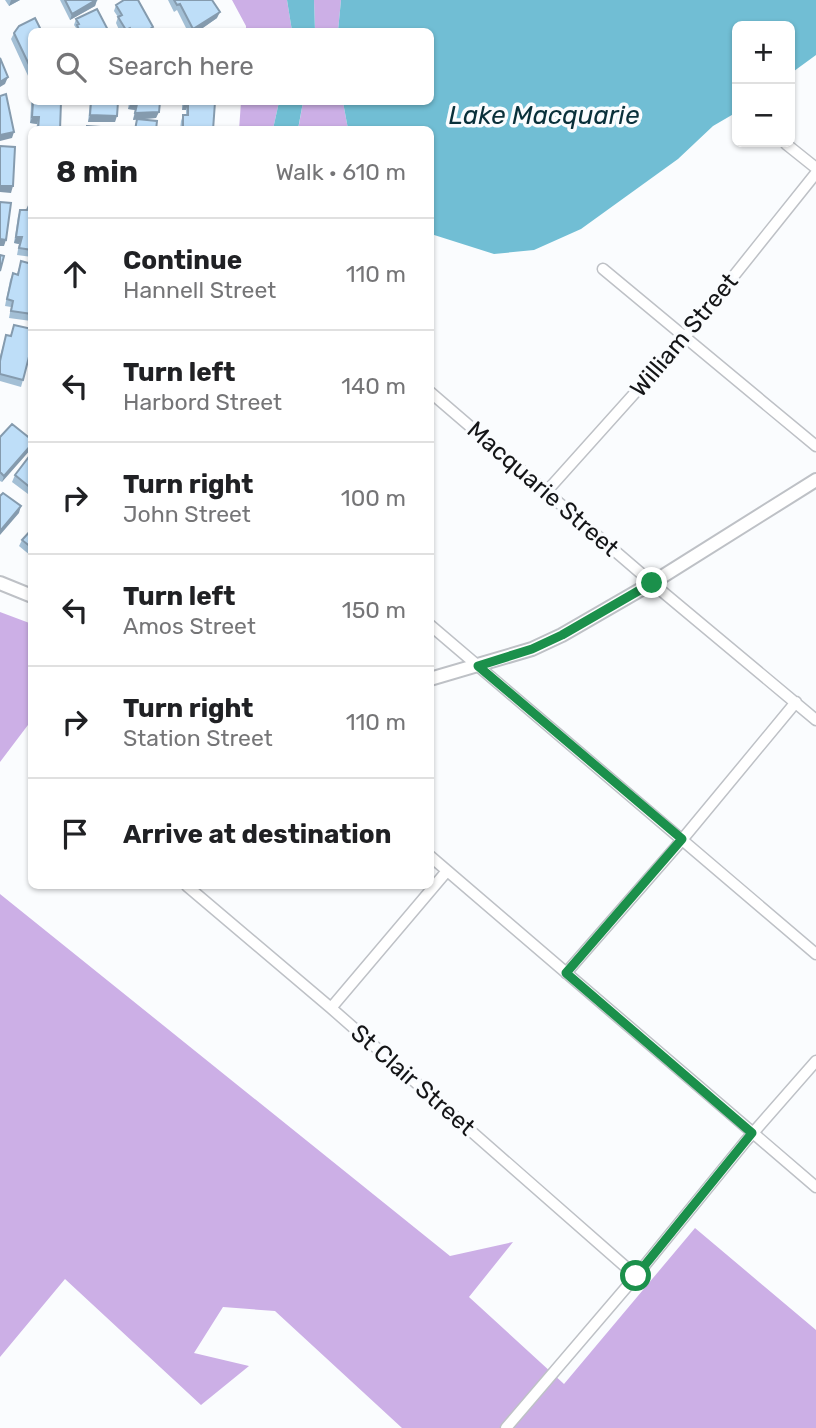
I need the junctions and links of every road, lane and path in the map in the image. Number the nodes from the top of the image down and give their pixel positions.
1 (789, 147) edge
2 (816, 168) edge
3 (816, 173) edge
4 (603, 269) dead end
5 (685, 337) junction
6 (434, 396) edge
7 (816, 446) edge
8 (816, 480) edge
9 (546, 492) junction
10 (0, 583) edge
11 (652, 583) junction
12 (28, 594) edge
13 (434, 628) edge
14 (478, 666) junction
15 (434, 678) edge
16 (796, 702) junction
17 (816, 720) edge
18 (682, 839) junction
19 (434, 860) edge
20 (447, 871) junction
21 (434, 886) edge
22 (191, 889) edge
23 (432, 889) edge
24 (816, 954) edge
25 (566, 973) junction
26 (331, 1008) junction
27 (816, 1061) edge
28 (752, 1133) junction
29 (816, 1187) edge
30 (636, 1276) junction
31 (506, 1428) edge

1 - 2 street
3 - 5 street, William Street
4 - 5 street
5 - 7 street
5 - 9 street, William Street
6 - 9 street, Macquarie Street
8 - 11 street
9 - 11 street, Macquarie Street
10 - 12 street
11 - 14 street
11 - 16 street, Macquarie Street
13 - 14 street
14 - 15 street
14 - 18 street
16 - 17 street, Macquarie Street
16 - 18 street
18 - 24 street
18 - 25 street
19 - 20 street
20 - 21 street
20 - 25 street
22 - 26 street, St Clair Street
23 - 26 street
25 - 28 street
26 - 30 street, St Clair Street
27 - 28 street
28 - 29 street
28 - 30 street
30 - 31 street

